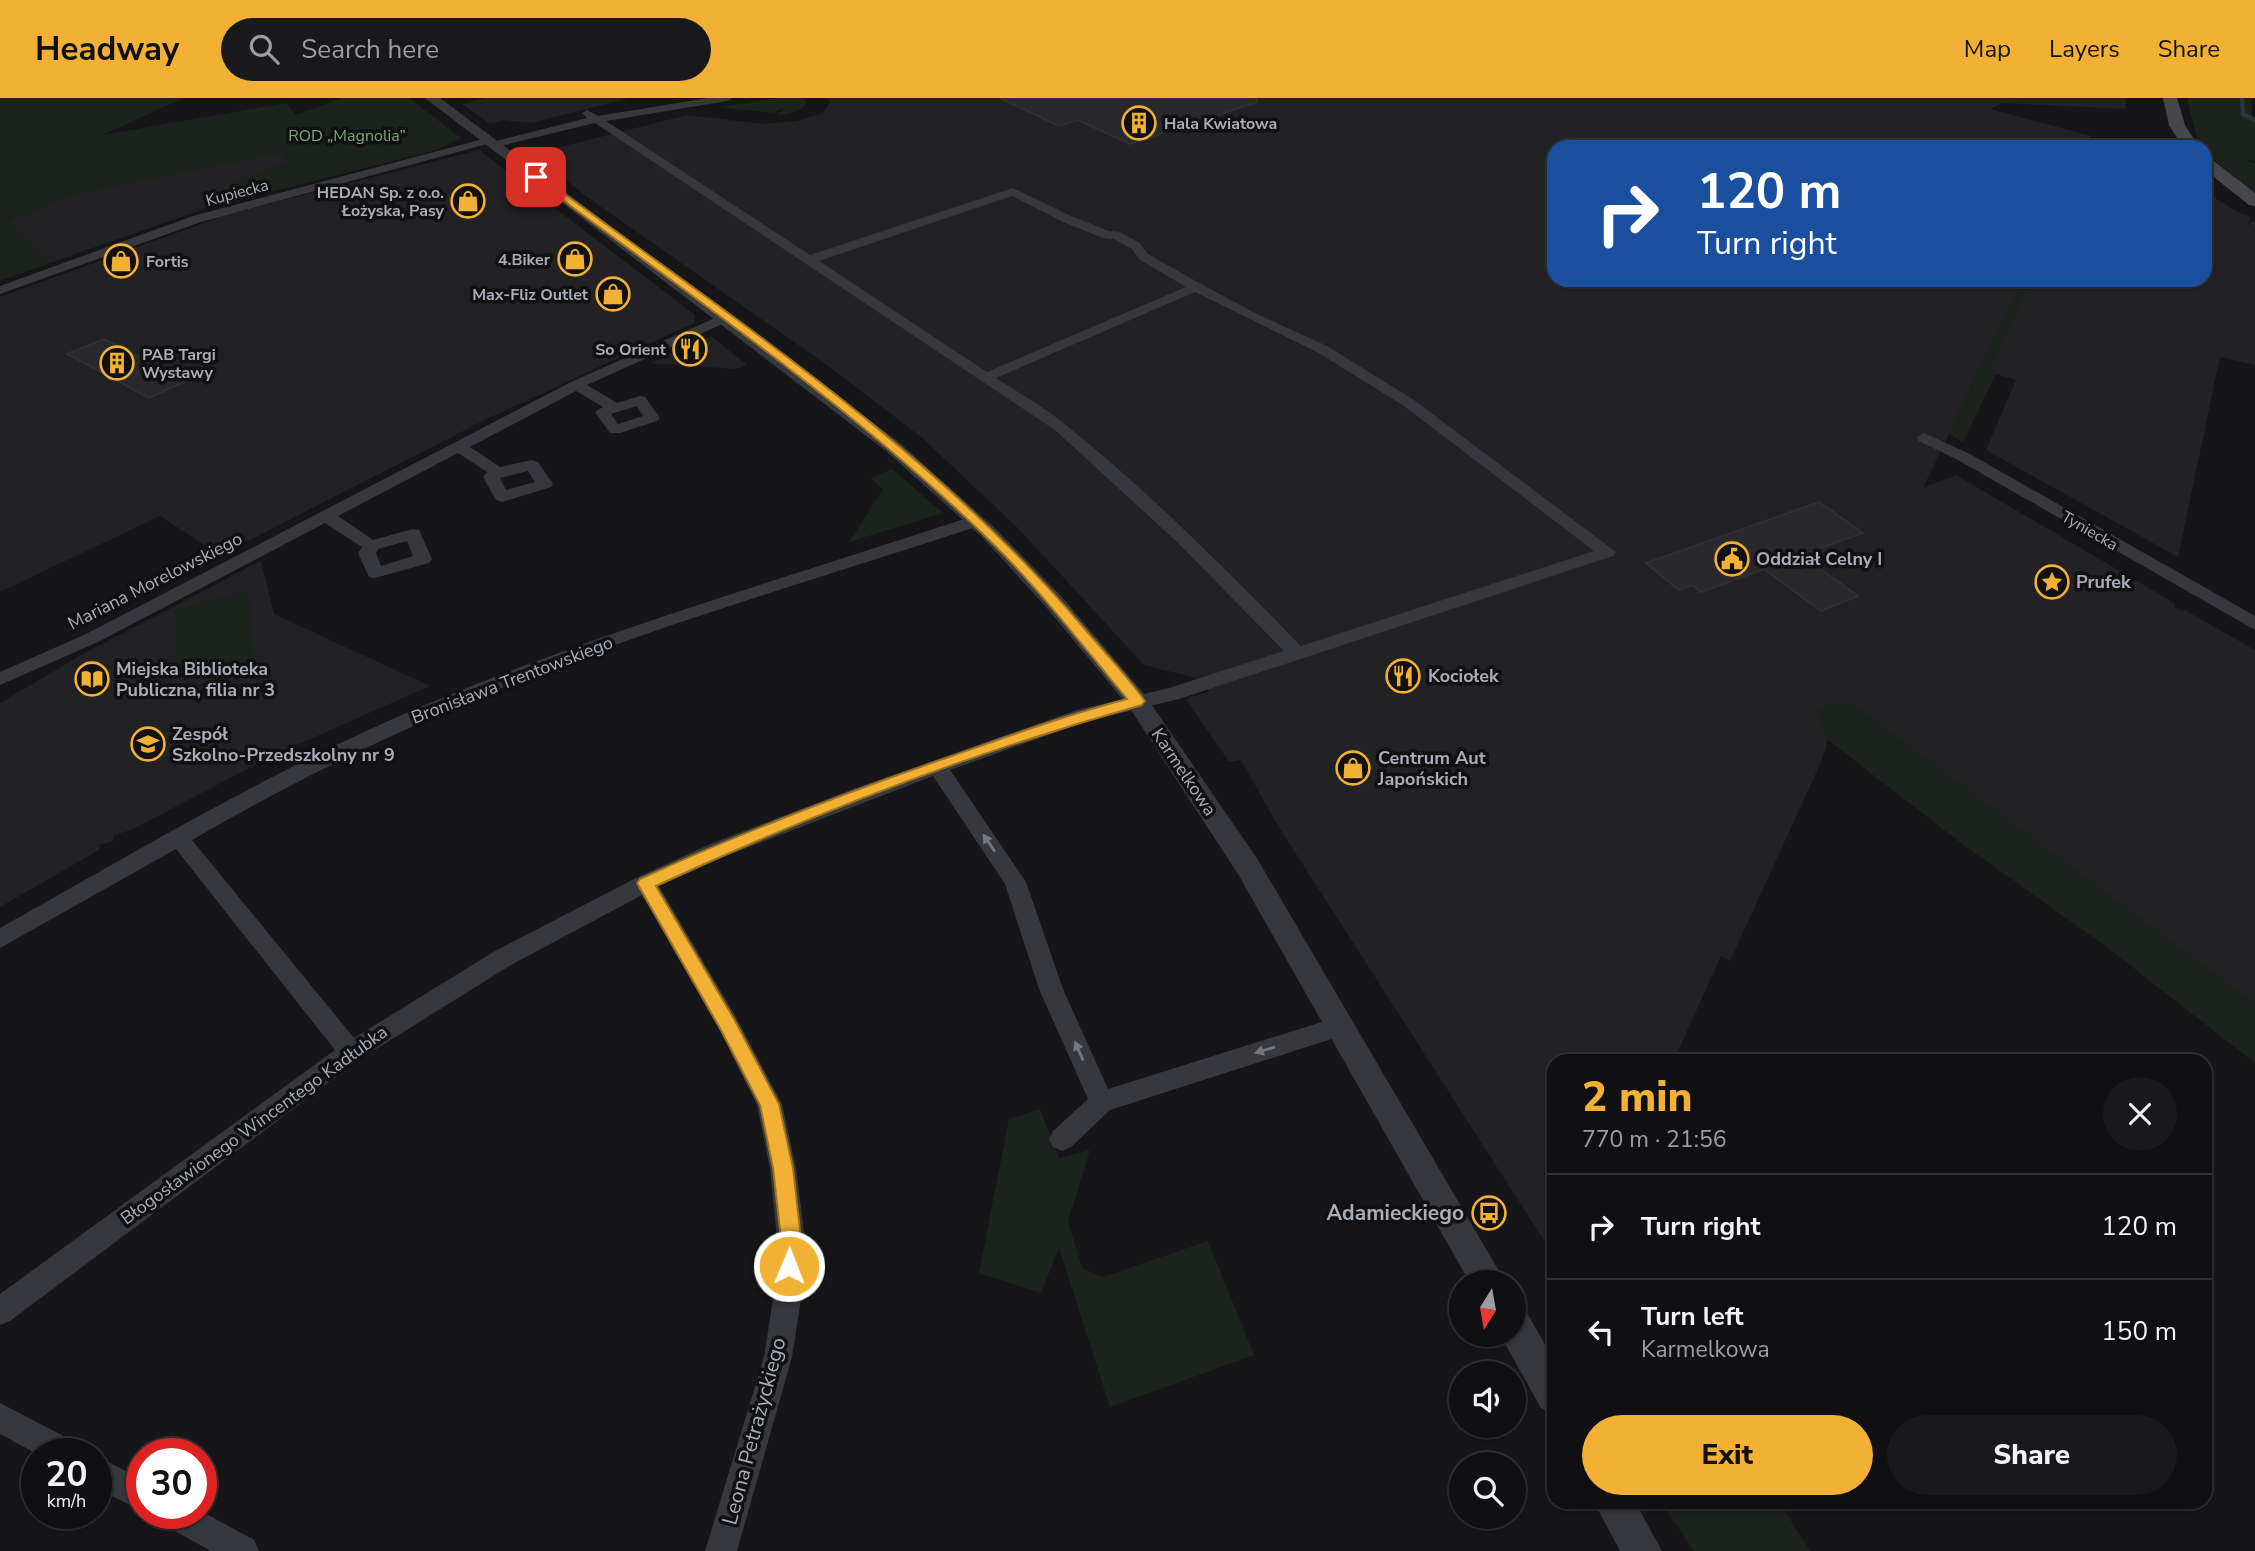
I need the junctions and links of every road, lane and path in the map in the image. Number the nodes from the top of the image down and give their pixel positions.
1 (432, 98) edge
2 (663, 98) edge
3 (727, 98) edge
4 (2170, 98) edge
5 (593, 116) junction
6 (2188, 140) edge
7 (488, 142) junction
8 (2212, 167) edge
9 (2255, 201) edge
10 (809, 260) junction
11 (1196, 287) junction
12 (0, 290) edge
13 (724, 318) junction
14 (987, 377) junction
15 (576, 385) junction
16 (615, 408) dead end
17 (1924, 438) dead end
18 (459, 446) junction
19 (497, 472) dead end
20 (326, 516) junction
21 (976, 521) junction
22 (371, 546) dead end
23 (2255, 624) edge
24 (1297, 653) junction
25 (0, 679) edge
26 (1137, 701) junction
27 (938, 766) junction
28 (177, 836) junction
29 (646, 883) junction
30 (0, 939) edge
31 (1341, 1026) junction
32 (351, 1052) junction
33 (1102, 1102) junction
34 (1062, 1139) dead end
35 (1482, 1270) edge
36 (0, 1311) edge
37 (1526, 1347) edge
38 (1547, 1383) edge
39 (0, 1418) edge
40 (37, 1438) edge
41 (1617, 1509) edge
42 (203, 1529) edge
43 (243, 1551) edge
44 (721, 1551) edge
45 (1642, 1551) edge

1 - 7 street, Karmelkowa
2 - 5 street
3 - 5 street
4 - 6 main road
5 - 7 street, Kupiecka
5 - 10 street
7 - 12 street, Kupiecka
7 - 13 street, Karmelkowa
8 - 9 main road
10 - 11 street
10 - 14 street
11 - 14 street
11 - 24 street, Błogosławionego Wincentego Kadłubka
13 - 15 street, Mariana Morelowskiego
13 - 21 street, Karmelkowa
14 - 24 street
15 - 16 street
15 - 18 street, Mariana Morelowskiego
17 - 23 street, Tyniecka
18 - 19 street
18 - 20 street, Mariana Morelowskiego
20 - 22 street
20 - 25 street, Mariana Morelowskiego
21 - 26 street, Karmelkowa
21 - 28 street, Bronisława Trentowskiego
24 - 26 street, Błogosławionego Wincentego Kadłubka
26 - 27 street, Błogosławionego Wincentego Kadłubka
26 - 31 street, Karmelkowa
27 - 29 street, Błogosławionego Wincentego Kadłubka
33 -> 27 street
28 - 30 street, Bronisława Trentowskiego
28 - 32 street
29 - 32 street, Błogosławionego Wincentego Kadłubka
29 - 44 street, Leona Petrażyckiego
31 -> 33 street
31 - 35 street, Karmelkowa
32 - 36 street, Błogosławionego Wincentego Kadłubka
33 - 34 street
37 - 38 street
39 - 40 street
41 - 45 street
42 - 43 street

